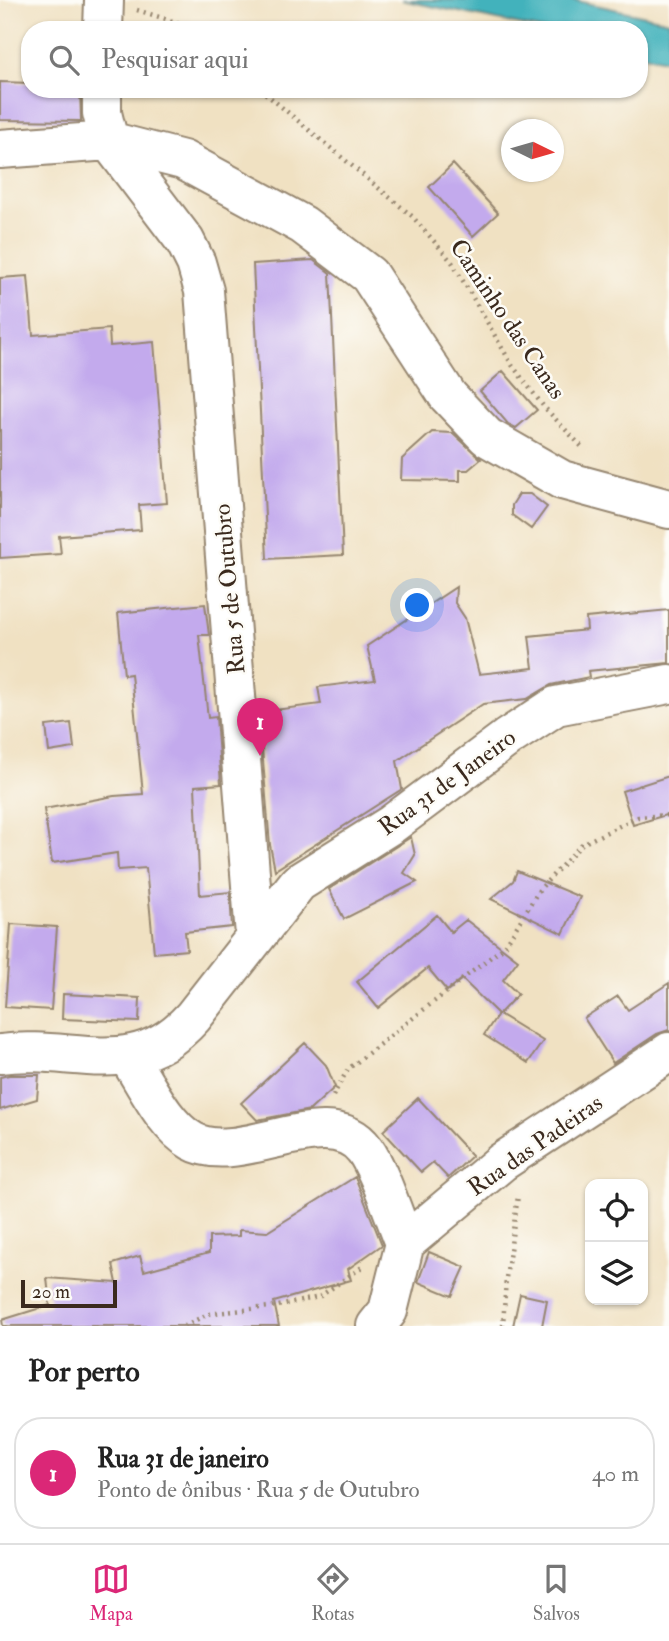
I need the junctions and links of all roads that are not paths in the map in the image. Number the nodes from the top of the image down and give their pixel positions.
1 (102, 98) edge
2 (108, 141) junction
3 (0, 149) edge
4 (669, 509) edge
5 (669, 684) edge
6 (255, 936) junction
7 (669, 1052) edge
8 (0, 1054) edge
9 (128, 1057) junction
10 (405, 1243) junction
11 (376, 1326) edge

1 - 2 street, Rua 5 de Outubro
2 - 3 street
2 - 4 street
2 - 6 street, Rua 5 de Outubro
5 - 6 street, Rua 31 de Janeiro
6 - 9 street
7 - 10 street, Rua das Padeiras
8 - 9 street
9 - 10 street
10 - 11 street

